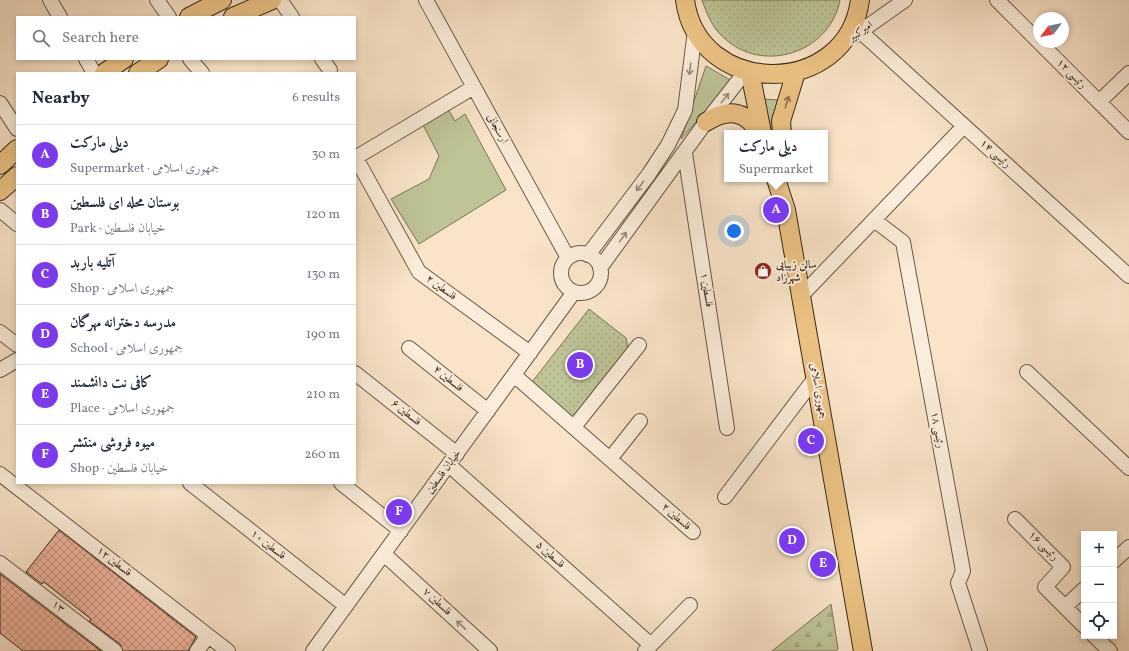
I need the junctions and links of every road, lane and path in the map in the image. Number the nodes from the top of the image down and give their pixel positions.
1 (50, 0) edge
2 (157, 0) edge
3 (222, 0) edge
4 (272, 0) edge
5 (280, 0) edge
6 (426, 0) edge
7 (860, 0) edge
8 (905, 0) edge
9 (997, 0) edge
10 (682, 3) edge
11 (59, 16) edge
12 (168, 16) edge
13 (191, 16) edge
14 (235, 16) edge
15 (291, 16) edge
16 (695, 31) junction
17 (861, 32) junction
18 (836, 49) junction
19 (87, 60) edge
20 (123, 60) edge
21 (158, 60) edge
22 (191, 60) edge
23 (93, 72) edge
24 (105, 72) edge
25 (140, 72) edge
26 (201, 72) edge
27 (748, 72) junction
28 (796, 72) junction
29 (1129, 73) edge
30 (474, 87) junction
31 (1099, 102) junction
32 (0, 103) edge
33 (706, 122) junction
34 (964, 126) junction
35 (16, 127) edge
36 (758, 130) edge
37 (760, 130) edge
38 (782, 130) edge
39 (1129, 132) edge
40 (16, 150) edge
41 (685, 153) junction
42 (356, 157) edge
43 (356, 160) edge
44 (0, 165) edge
45 (16, 177) edge
46 (777, 182) edge
47 (784, 182) edge
48 (0, 191) edge
49 (0, 210) edge
50 (786, 210) junction
51 (874, 220) junction
52 (16, 223) edge
53 (588, 255) junction
54 (568, 258) junction
55 (600, 268) junction
56 (1129, 276) edge
57 (574, 292) junction
58 (801, 296) junction
59 (0, 332) edge
60 (16, 344) edge
61 (639, 345) dead end
62 (409, 348) dead end
63 (530, 353) junction
64 (16, 361) edge
65 (0, 370) edge
66 (1028, 372) dead end
67 (356, 374) edge
68 (514, 375) junction
69 (815, 378) junction
70 (488, 411) junction
71 (640, 421) dead end
72 (574, 427) junction
73 (727, 428) dead end
74 (453, 459) junction
75 (610, 459) junction
76 (1129, 468) edge
77 (0, 474) edge
78 (191, 484) edge
79 (341, 484) edge
80 (726, 498) dead end
81 (1016, 519) dead end
82 (401, 531) junction
83 (693, 532) dead end
84 (1129, 547) edge
85 (384, 554) junction
86 (1117, 558) edge
87 (0, 563) edge
88 (1081, 592) edge
89 (690, 605) dead end
90 (346, 606) junction
91 (1064, 607) junction
92 (1081, 623) edge
93 (208, 636) junction
94 (1097, 639) edge
95 (648, 648) edge
96 (976, 649) edge
97 (317, 650) edge
98 (115, 651) edge
99 (197, 651) edge
100 (228, 651) edge
101 (490, 651) edge
102 (864, 651) edge
103 (1110, 651) edge

1 - 11 street
2 - 12 street
3 - 13 main road
4 - 14 main road
5 - 15 street
6 - 30 street, ارسنجانی
7 - 18 main road
8 - 17 street, امیرکبیر
9 - 31 street, رئیسی ۱۲
10 - 16 main road
16 - 27 main road
16 -> 53 street
17 - 18 street, امیرکبیر
17 - 34 street, رئیسی ۱۴
18 - 28 main road
19 - 23 street
20 - 24 main road
21 - 25 main road
22 - 26 street
27 - 28 main road
33 -> 27 street
27 - 37 main road
38 -> 28 main road
29 - 31 street
30 - 42 street
30 - 54 street, ارسنجانی
31 - 39 street, رئیسی ۱۲
32 - 35 street
33 - 36 main road
33 - 41 street
34 - 51 street
34 - 56 street, رئیسی ۱۴
40 - 44 main road
55 -> 41 street
41 - 73 street, فلسطین ۱
43 - 63 street, فلسطین ۲
45 - 48 main road
46 - 50 main road, جمهوری اسلامی
47 - 50 main road
49 - 52 street
50 - 58 main road, جمهوری اسلامی
51 - 58 street
51 - 96 street, رئیسی ۱۸
53 - 54 street
53 - 55 street
54 - 57 street
55 - 57 street
57 - 63 street, خیابان فلسطین
58 - 69 main road, جمهوری اسلامی
59 - 60 street
61 - 72 street
62 - 70 street, فلسطین ۴
63 - 68 street, خیابان فلسطین
64 - 65 street
66 - 76 street
67 - 74 street, فلسطین ۶
68 - 70 street, خیابان فلسطین
68 - 72 street, فلسطین ۲
69 - 80 street
69 - 102 main road, جمهوری اسلامی
70 - 74 street, خیابان فلسطین
71 - 75 street
72 - 75 street, فلسطین ۲
74 - 82 street, خیابان فلسطین
74 - 95 street, فلسطین ۵
75 - 83 street, فلسطین ۲
77 - 93 street, فلسطین ۱۲
78 - 90 street, فلسطین ۱۰
79 - 82 street
81 - 91 street, رئیسی ۱۶
82 - 85 street, خیابان فلسطین
84 - 86 street
85 - 90 street, خیابان فلسطین
101 -> 85 street, فلسطین ۷
87 - 98 street, ۱۳
88 - 91 street
89 - 95 street
90 - 97 street, خیابان فلسطین
91 - 92 street, رئیسی ۱۶
93 - 99 street
93 - 100 street, فلسطین ۱۲
94 - 103 street

